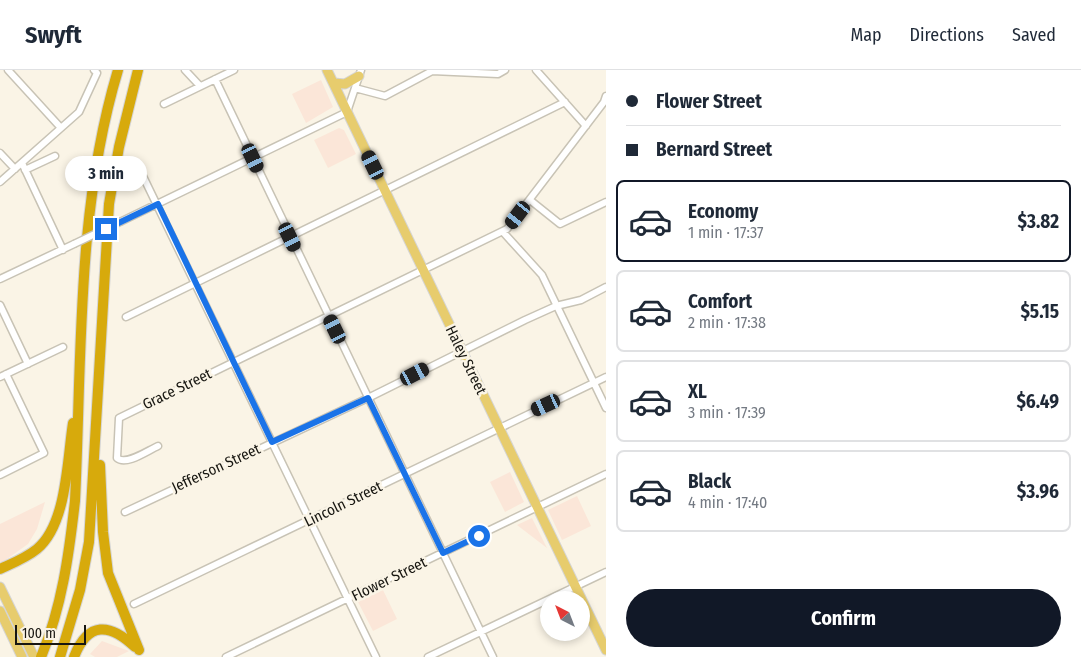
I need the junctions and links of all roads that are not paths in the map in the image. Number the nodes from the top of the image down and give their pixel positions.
1 (8, 70) edge
2 (118, 70) edge
3 (138, 70) edge
4 (185, 70) edge
5 (234, 70) edge
6 (327, 70) edge
7 (505, 70) edge
8 (536, 70) edge
9 (95, 71) edge
10 (432, 71) edge
11 (360, 73) edge
12 (215, 79) junction
13 (334, 83) junction
14 (200, 86) junction
15 (355, 88) junction
16 (606, 100) edge
17 (565, 102) junction
18 (164, 104) dead end
19 (347, 112) junction
20 (586, 126) junction
21 (61, 128) junction
22 (0, 153) edge
23 (55, 156) dead end
24 (253, 158) junction
25 (22, 163) junction
26 (139, 168) dead end
27 (15, 169) junction
28 (25, 170) junction
29 (0, 182) edge
30 (385, 191) junction
31 (530, 200) junction
32 (606, 202) edge
33 (158, 204) junction
34 (503, 232) junction
35 (290, 237) junction
36 (63, 250) junction
37 (423, 270) junction
38 (0, 279) edge
39 (196, 283) junction
40 (606, 288) edge
41 (0, 305) edge
42 (556, 306) junction
43 (126, 316) dead end
44 (328, 316) junction
45 (63, 347) dead end
46 (461, 349) junction
47 (234, 362) junction
48 (28, 364) junction
49 (3, 376) edge
50 (606, 376) edge
51 (79, 380) junction
52 (593, 382) junction
53 (368, 398) junction
54 (97, 407) junction
55 (606, 408) edge
56 (499, 428) junction
57 (272, 442) junction
58 (158, 446) dead end
59 (404, 474) junction
60 (606, 474) edge
61 (0, 475) edge
62 (537, 507) junction
63 (125, 512) dead end
64 (310, 520) junction
65 (443, 553) junction
66 (0, 569) edge
67 (606, 572) edge
68 (0, 586) edge
69 (575, 586) junction
70 (348, 598) junction
71 (134, 604) dead end
72 (0, 611) edge
73 (481, 632) junction
74 (606, 650) edge
75 (33, 654) edge
76 (141, 654) edge
77 (21, 657) edge
78 (41, 657) edge
79 (60, 657) edge
80 (74, 657) edge
81 (226, 657) edge
82 (376, 657) edge
83 (428, 657) edge
84 (493, 657) edge

1 - 21 street
2 - 51 highway
3 - 54 highway
4 - 14 street
5 - 12 street
6 - 13 main road, Haley Street
7 - 10 street
8 - 17 street
9 - 21 street
10 - 15 street
11 - 13 main road
11 - 15 street
12 - 14 street
12 - 24 street
13 - 19 main road, Haley Street
14 - 18 street
15 - 19 street
16 - 20 street
17 - 20 street
17 - 30 street
19 - 24 street
19 - 30 main road, Haley Street
20 - 31 street
21 - 25 street
22 - 27 street
23 - 28 street
24 - 33 street
24 - 35 street
25 - 27 street
25 - 28 street
26 - 33 street
27 - 29 street
28 - 36 street
30 - 35 street
30 - 37 main road, Haley Street
31 - 32 street
31 - 34 street
33 - 36 street, bridge
33 - 39 street
34 - 37 street, Grace Street
34 - 42 street
35 - 39 street
35 - 44 street
36 - 38 street
37 - 44 street, Grace Street
37 - 46 main road, Haley Street
39 - 43 street
39 - 47 street
40 - 42 street, Jefferson Street
41 - 48 street
42 - 46 street, Jefferson Street
42 - 52 street
44 - 47 street, Grace Street
44 - 53 street
45 - 48 street
46 - 53 street, Jefferson Street
46 - 56 main road, Haley Street
47 - 57 street
47 - 58 street, Grace Street
48 - 49 street
49 - 61 street
50 - 52 street, Lincoln Street
51 - 66 highway
51 - 78 highway
52 - 55 street
52 - 56 street, Lincoln Street
53 - 57 street, Jefferson Street
53 - 59 street
54 - 76 highway
54 - 79 highway
56 - 59 street, Lincoln Street
56 - 62 main road, Haley Street
57 - 63 street, Jefferson Street
57 - 64 street
59 - 64 street, Lincoln Street
59 - 65 street
60 - 62 street, Flower Street
62 - 65 street, Flower Street
62 - 69 main road, Haley Street
64 - 70 street
64 - 71 street, Lincoln Street
65 - 70 street, Flower Street
65 - 73 street
67 - 69 street
68 - 75 main road
69 - 73 street
69 - 74 main road, Haley Street
70 - 81 street, Flower Street
70 - 82 street
72 - 77 main road
73 - 83 street
73 - 84 street
75 - 77 main road
76 - 80 highway

